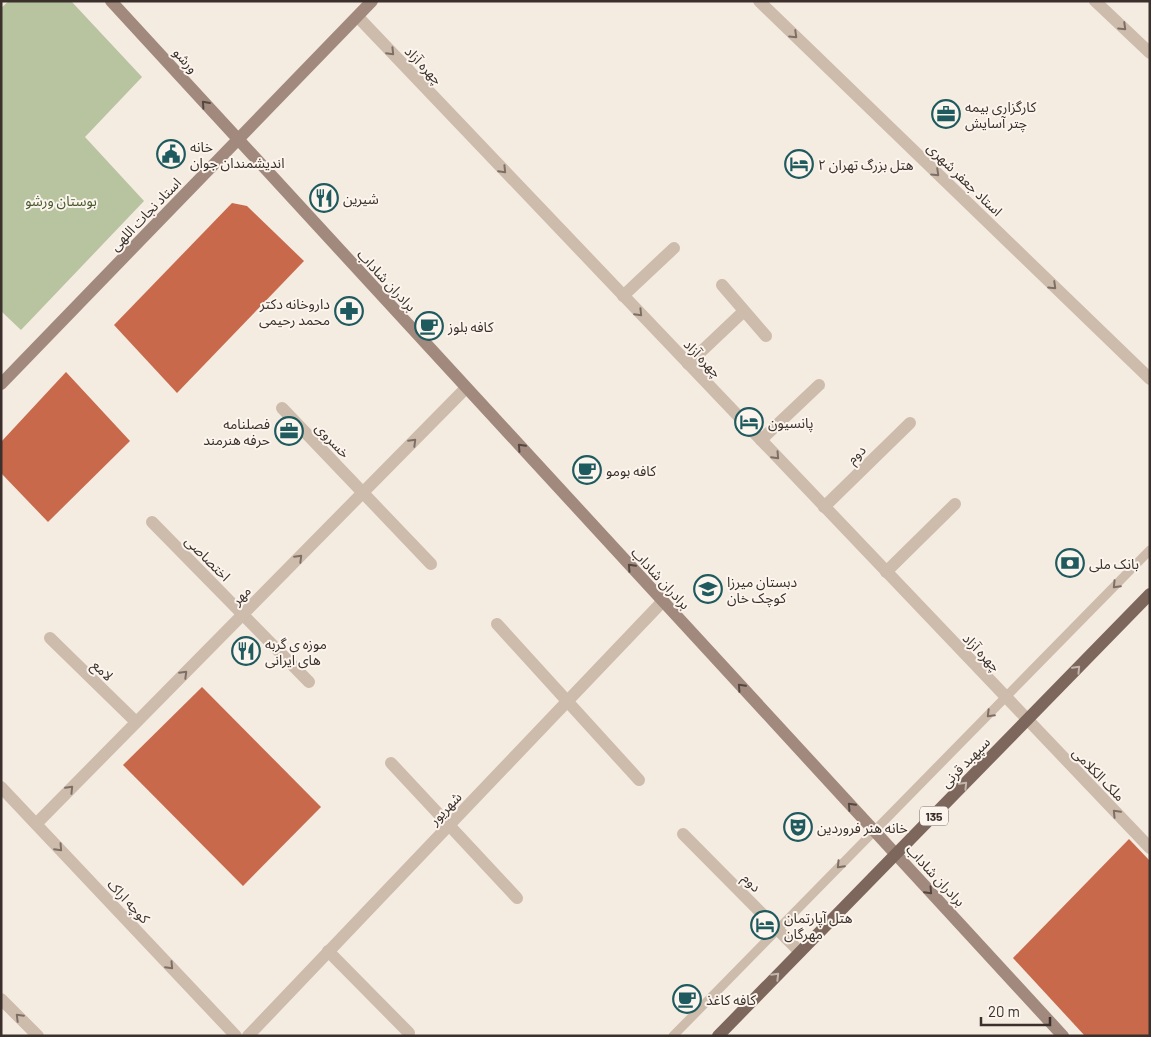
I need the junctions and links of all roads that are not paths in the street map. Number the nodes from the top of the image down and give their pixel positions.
1 (111, 1) edge
2 (759, 1) edge
3 (1095, 1) edge
4 (368, 3) edge
5 (358, 17) junction
6 (1147, 46) edge
7 (238, 140) junction
8 (674, 248) dead end
9 (722, 286) dead end
10 (623, 296) junction
11 (744, 311) junction
12 (766, 336) dead end
13 (688, 364) junction
14 (1150, 379) edge
15 (1, 384) edge
16 (819, 385) dead end
17 (466, 388) junction
18 (282, 408) dead end
19 (910, 422) dead end
20 (761, 440) junction
21 (363, 493) junction
22 (955, 504) dead end
23 (824, 507) junction
24 (152, 522) dead end
25 (1150, 550) edge
26 (431, 564) dead end
27 (886, 572) junction
28 (1150, 594) edge
29 (663, 602) junction
30 (243, 615) junction
31 (497, 624) dead end
32 (50, 638) dead end
33 (309, 682) dead end
34 (1006, 698) junction
35 (568, 701) junction
36 (1027, 720) junction
37 (136, 722) junction
38 (391, 763) dead end
39 (639, 780) dead end
40 (1, 787) edge
41 (36, 824) junction
42 (449, 825) junction
43 (874, 830) junction
44 (683, 834) dead end
45 (1150, 848) edge
46 (896, 855) junction
47 (517, 898) dead end
48 (777, 929) junction
49 (328, 951) junction
50 (800, 952) junction
51 (1, 999) edge
52 (409, 1032) dead end
53 (38, 1036) edge
54 (236, 1036) edge
55 (248, 1036) edge
56 (673, 1036) edge
57 (718, 1036) edge
58 (1063, 1036) edge

7 -> 1 street, ورشو
2 -> 14 street, استاد جعفر شهری
3 -> 6 street
4 - 5 street, استاد نجات اللهی
5 - 7 street, استاد نجات اللهی
5 -> 10 street, چهره آزاد
7 - 15 street, استاد نجات اللهی
7 - 17 street, برادران شاداب
8 - 10 street
9 - 11 street
10 -> 13 street, چهره آزاد
11 - 12 street
11 - 13 street
13 - 20 street, چهره آزاد
16 - 20 street
21 -> 17 street, مهر
29 -> 17 street, برادران شاداب
18 - 21 street, خسروی
19 - 23 street, دوم
20 -> 23 street, چهره آزاد
21 - 26 street, خسروی
30 -> 21 street, مهر
22 - 27 street
23 - 27 street, چهره آزاد
24 - 30 street, اختصاصی
25 -> 34 lane
27 - 34 street, چهره آزاد
36 -> 28 main road, سپهبد قرنی / 135
29 - 35 street, شهریور
43 -> 29 street, برادران شاداب
30 - 33 street, اختصاصی
37 -> 30 street, مهر
31 - 35 street
32 - 37 street, لامع
34 - 36 street, چهره آزاد
34 -> 43 lane
35 - 39 street
35 - 42 street, شهریور
45 -> 36 street, ملک الکلامی
46 -> 36 main road, سپهبد قرنی / 135
41 -> 37 street, مهر
38 - 42 street
40 - 41 street, کوچه اراک
41 -> 54 street, کوچه اراک
42 - 47 street
42 - 49 street, شهریور
43 - 46 street, برادران شاداب
43 -> 48 lane
44 - 48 street, دوم
46 - 50 main road, سپهبد قرنی / 135
46 -> 58 street, برادران شاداب
48 - 50 street, دوم
48 - 56 lane
49 - 52 street
49 - 55 street, شهریور
57 -> 50 main road, سپهبد قرنی / 135
53 -> 51 street

